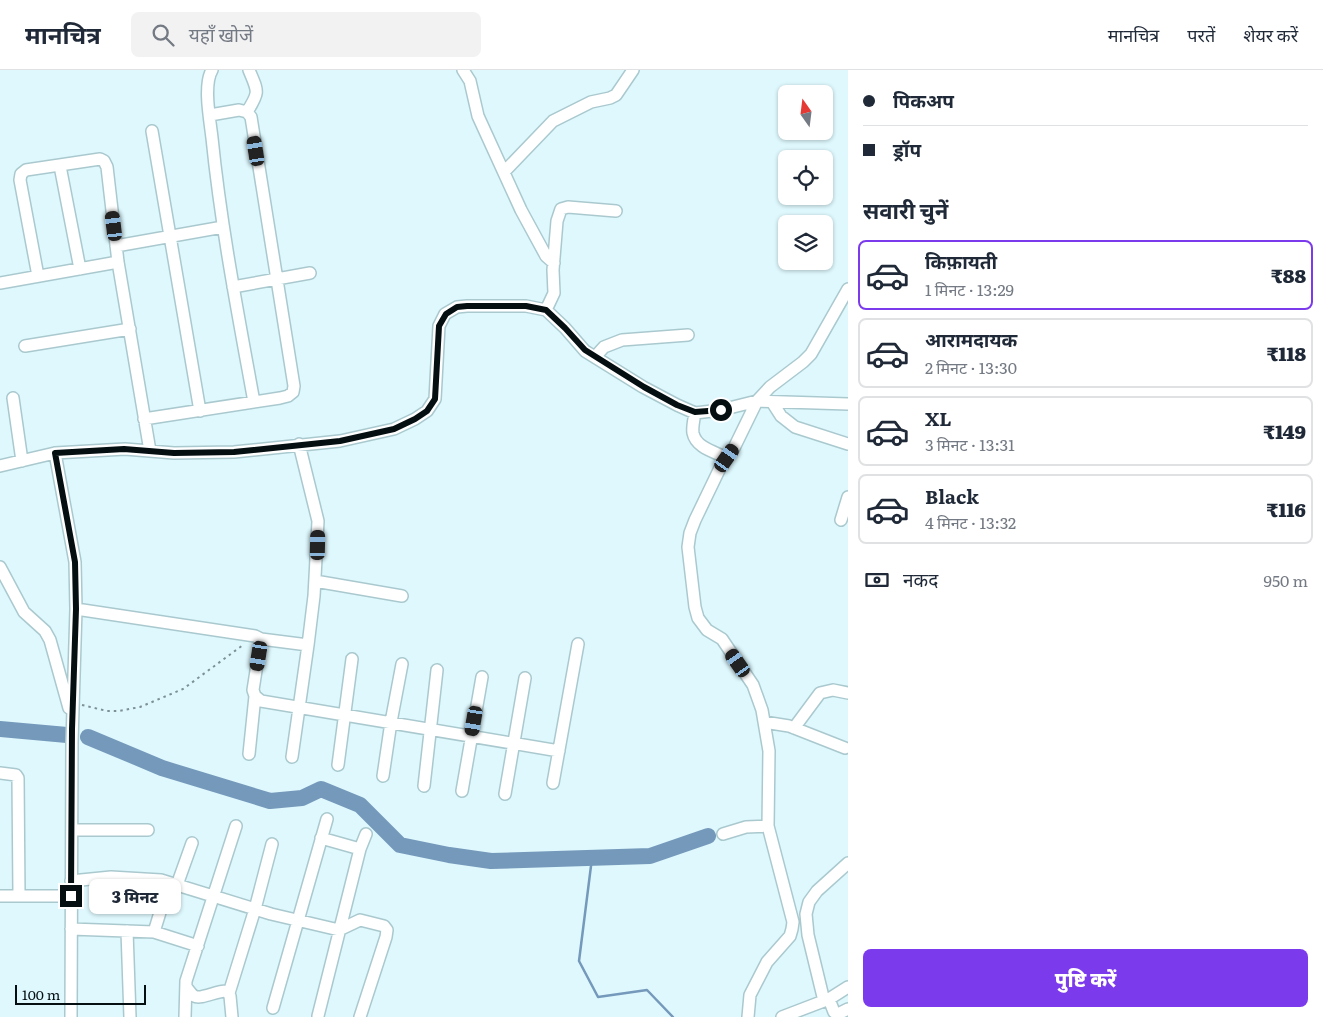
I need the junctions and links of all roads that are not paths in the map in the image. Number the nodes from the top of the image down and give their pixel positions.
1 (212, 70) edge
2 (249, 70) edge
3 (463, 70) edge
4 (633, 70) edge
5 (248, 112) junction
6 (210, 115) junction
7 (152, 131) dead end
8 (60, 166) junction
9 (504, 172) junction
10 (616, 211) dead end
11 (223, 226) junction
12 (170, 237) junction
13 (116, 246) junction
14 (118, 262) junction
15 (554, 263) junction
16 (80, 269) junction
17 (310, 273) dead end
18 (38, 276) junction
19 (277, 279) junction
20 (0, 283) edge
21 (233, 287) junction
22 (848, 290) edge
23 (546, 310) junction
24 (130, 329) junction
25 (688, 334) dead end
26 (25, 346) dead end
27 (595, 357) junction
28 (13, 398) dead end
29 (757, 401) junction
30 (254, 402) junction
31 (772, 402) junction
32 (848, 404) edge
33 (200, 410) junction
34 (695, 412) junction
35 (144, 419) junction
36 (299, 444) junction
37 (848, 444) edge
38 (150, 451) junction
39 (55, 453) junction
40 (727, 458) junction
41 (22, 461) junction
42 (0, 466) edge
43 (848, 497) edge
44 (841, 520) dead end
45 (0, 567) edge
46 (315, 581) junction
47 (402, 596) dead end
48 (76, 609) junction
49 (258, 638) junction
50 (578, 644) dead end
51 (308, 645) junction
52 (352, 659) dead end
53 (402, 664) dead end
54 (437, 670) dead end
55 (482, 677) dead end
56 (526, 678) dead end
57 (848, 693) edge
58 (255, 696) junction
59 (299, 707) junction
60 (345, 714) junction
61 (391, 722) junction
62 (764, 722) junction
63 (72, 725) junction
64 (794, 728) junction
65 (432, 729) junction
66 (471, 736) junction
67 (515, 743) junction
68 (846, 748) dead end
69 (559, 751) junction
70 (249, 754) dead end
71 (292, 757) dead end
72 (338, 766) dead end
73 (0, 773) edge
74 (383, 776) dead end
75 (553, 783) dead end
76 (424, 786) dead end
77 (462, 791) dead end
78 (506, 794) dead end
79 (327, 819) dead end
80 (236, 826) dead end
81 (768, 826) junction
82 (72, 830) junction
83 (148, 830) dead end
84 (366, 834) dead end
85 (723, 834) dead end
86 (322, 838) junction
87 (192, 843) dead end
88 (272, 844) dead end
89 (360, 849) junction
90 (848, 863) edge
91 (72, 881) junction
92 (173, 884) junction
93 (0, 896) edge
94 (19, 896) junction
95 (71, 896) junction
96 (213, 896) junction
97 (255, 909) junction
98 (299, 921) junction
99 (71, 929) junction
100 (339, 930) junction
101 (126, 931) junction
102 (154, 932) junction
103 (198, 946) junction
104 (186, 987) junction
105 (848, 987) edge
106 (229, 993) junction
107 (829, 1004) junction
108 (273, 1008) dead end
109 (848, 1009) edge
110 (318, 1016) edge
111 (71, 1017) edge
112 (130, 1017) edge
113 (185, 1017) edge
114 (232, 1017) edge
115 (360, 1017) edge
116 (748, 1017) edge
117 (782, 1017) edge

1 - 6 street
2 - 5 street
3 - 9 street
4 - 9 street
5 - 6 street
5 - 19 street
6 - 11 street
7 - 12 street
8 - 13 street
8 - 16 street
8 - 18 street
9 - 15 street
10 - 15 street
11 - 12 street
11 - 21 street
12 - 13 street
12 - 33 street
13 - 14 street
14 - 16 street
14 - 24 street
15 - 23 street
16 - 18 street
17 - 19 street
18 - 20 street
19 - 21 street
19 - 30 street
21 - 30 street
22 - 29 street
23 - 27 street
23 - 36 street
24 - 26 street
24 - 35 street
25 - 27 street
27 - 34 street
28 - 41 street
29 - 31 street
29 - 34 street
29 - 40 street
30 - 33 street
31 - 32 street
31 - 37 street
33 - 35 street
34 - 40 street
35 - 38 street
36 - 38 street
36 - 46 street
38 - 39 street
39 - 41 street
39 - 48 street
40 - 62 street
41 - 42 street
43 - 44 street
45 - 63 street
46 - 47 street
46 - 51 street
48 - 49 street
48 - 63 street
49 - 51 street
49 - 58 street
50 - 69 street
51 - 59 street
52 - 60 street
53 - 61 street
54 - 65 street
55 - 66 street
56 - 67 street
57 - 64 street
58 - 59 street
58 - 70 street
59 - 60 street
59 - 71 street
60 - 61 street
60 - 72 street
61 - 65 street
61 - 74 street
62 - 64 street
62 - 81 street
63 - 82 street
64 - 68 street
65 - 66 street
65 - 76 street
66 - 67 street
66 - 77 street
67 - 69 street
67 - 78 street
69 - 75 street
73 - 94 street
79 - 86 street
80 - 96 street
81 - 85 street
81 - 116 street
82 - 83 street
82 - 91 street
84 - 89 street
86 - 89 street
86 - 98 street
87 - 92 street
88 - 97 street
89 - 100 street
90 - 107 street
91 - 92 street
91 - 95 street
92 - 96 street
92 - 102 street
93 - 94 street
94 - 95 street
95 - 99 street
96 - 97 street
96 - 103 street
97 - 98 street
97 - 106 street
98 - 100 street
98 - 108 street
99 - 101 street
99 - 111 street
100 - 110 street
100 - 115 street
101 - 102 street
101 - 112 street
102 - 103 street
103 - 104 street
104 - 106 street
104 - 113 street
105 - 107 street
106 - 114 street
107 - 109 street
107 - 117 street

